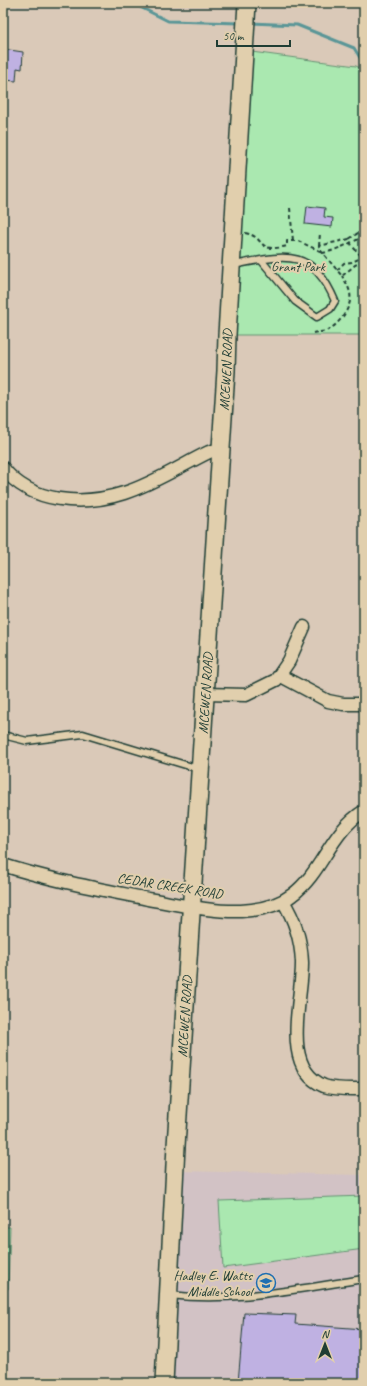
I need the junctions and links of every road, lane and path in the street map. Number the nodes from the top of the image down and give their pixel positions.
1 (247, 3) edge
2 (290, 208) dead end
3 (364, 229) edge
4 (244, 233) dead end
5 (320, 233) dead end
6 (364, 237) edge
7 (349, 239) junction
8 (293, 241) junction
9 (350, 243) junction
10 (319, 246) junction
11 (322, 252) junction
12 (364, 258) edge
13 (261, 260) junction
14 (231, 265) junction
15 (337, 270) junction
16 (220, 449) junction
17 (3, 468) edge
18 (304, 626) dead end
19 (281, 676) junction
20 (205, 694) junction
21 (364, 704) edge
22 (3, 735) edge
23 (201, 770) junction
24 (364, 811) edge
25 (3, 865) edge
26 (283, 901) junction
27 (192, 907) junction
28 (364, 1089) edge
29 (364, 1279) edge
30 (168, 1294) junction
31 (164, 1383) edge

1 - 14 street, MCEWEN ROAD
2 - 8 path
3 - 7 path
4 - 8 path
5 - 10 path
6 - 9 path
7 - 9 path
7 - 10 path
8 - 11 path
9 - 11 path
9 - 12 path
10 - 11 path
11 - 15 path
12 - 15 path
12 - 15 path
13 - 13 lane
13 - 14 lane
14 - 16 street, MCEWEN ROAD
16 - 17 street
16 - 20 street, MCEWEN ROAD
18 - 19 street
19 - 20 street
19 - 21 street
20 - 23 street, MCEWEN ROAD
22 - 23 lane
23 - 27 street, MCEWEN ROAD
24 - 26 street, CEDAR CREEK ROAD
25 - 27 street, CEDAR CREEK ROAD
26 - 27 street, CEDAR CREEK ROAD
26 - 28 street
27 - 30 street, MCEWEN ROAD
29 - 30 lane
30 - 31 street, MCEWEN ROAD

